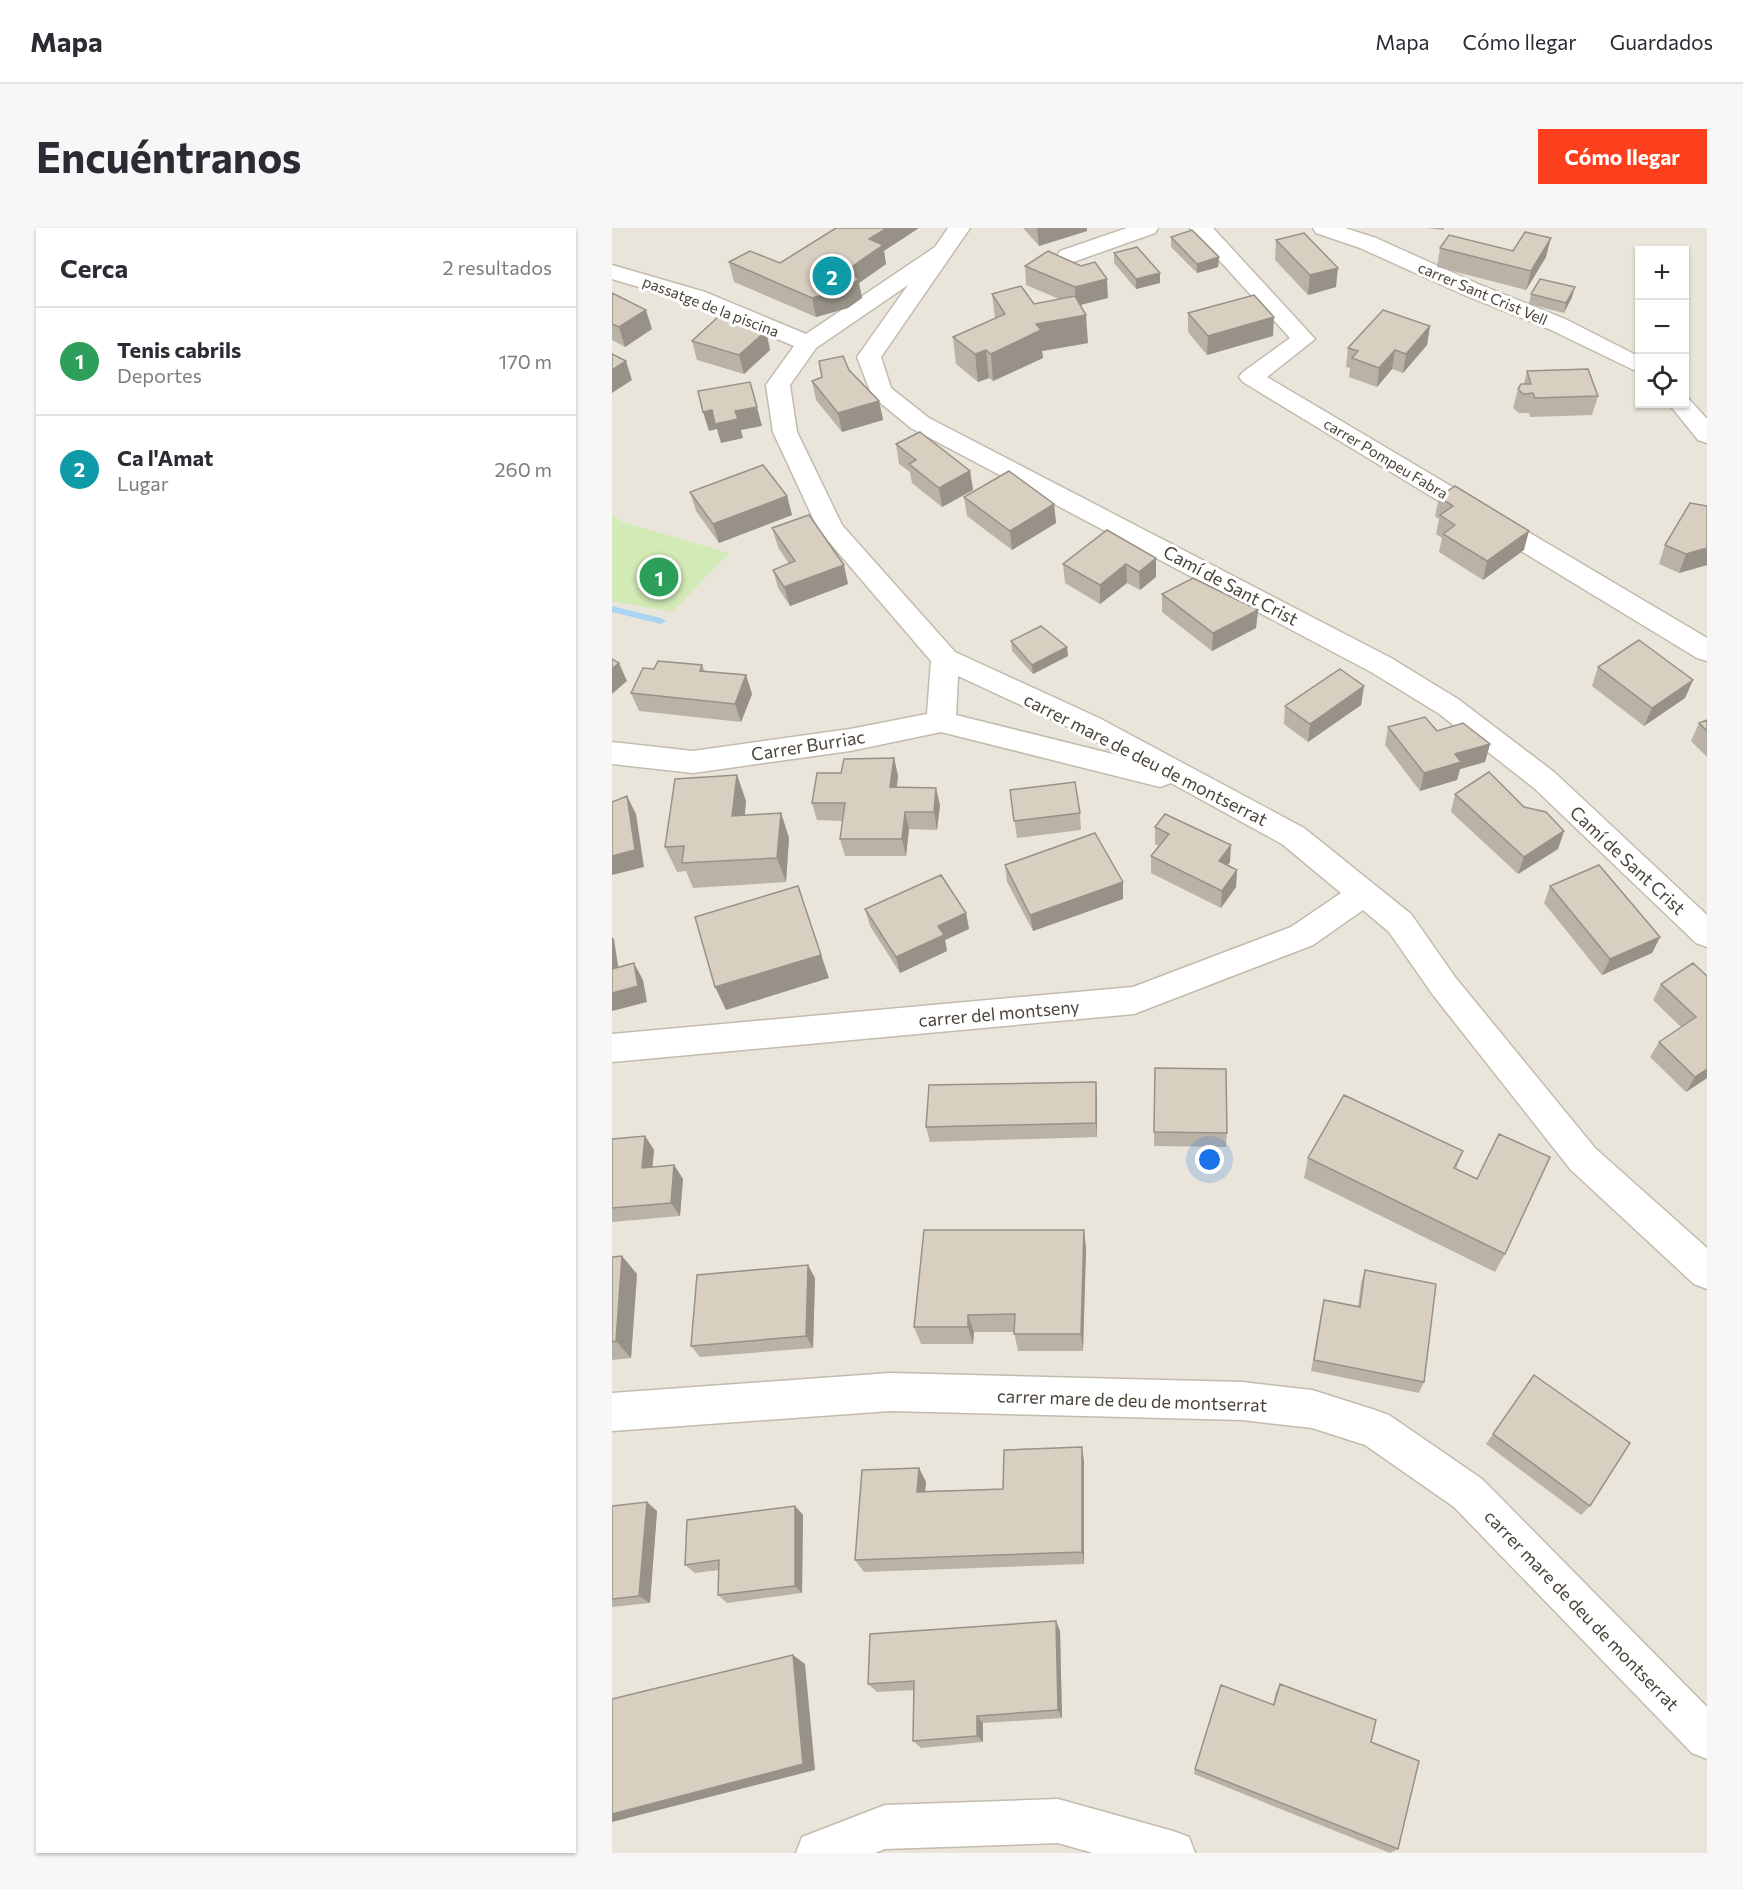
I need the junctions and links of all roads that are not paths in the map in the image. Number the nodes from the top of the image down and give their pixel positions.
1 (1147, 228) edge
2 (1201, 228) edge
3 (1324, 228) edge
4 (952, 239) edge
5 (1068, 256) dead end
6 (612, 272) edge
7 (808, 344) junction
8 (1635, 363) edge
9 (1684, 408) edge
10 (1707, 435) edge
11 (1707, 651) edge
12 (945, 659) junction
13 (1069, 716) junction
14 (941, 722) junction
15 (1052, 750) junction
16 (612, 753) edge
17 (1171, 770) junction
18 (1363, 894) junction
19 (1707, 934) edge
20 (612, 1048) edge
21 (1707, 1272) edge
22 (612, 1412) edge
23 (1707, 1738) edge
24 (818, 1853) edge
25 (1173, 1853) edge

1 - 5 street
2 - 11 street, carrer Pompeu Fabra
3 - 8 street, carrer Sant Crist Vell
4 - 7 street, carrer mare de deu de montserrat
4 - 19 street, Camí de Sant Crist
6 - 7 street, passatge de la piscina
7 - 12 street, carrer mare de deu de montserrat
9 - 10 street
12 - 13 street, carrer mare de deu de montserrat
12 - 14 street
13 - 15 street
13 - 17 street, carrer mare de deu de montserrat
14 - 15 street
14 - 16 street, Carrer Burriac
15 - 17 street
17 - 18 street, carrer mare de deu de montserrat
18 - 20 street, carrer del montseny
18 - 21 street, carrer mare de deu de montserrat
22 - 23 street, carrer mare de deu de montserrat
24 - 25 street

